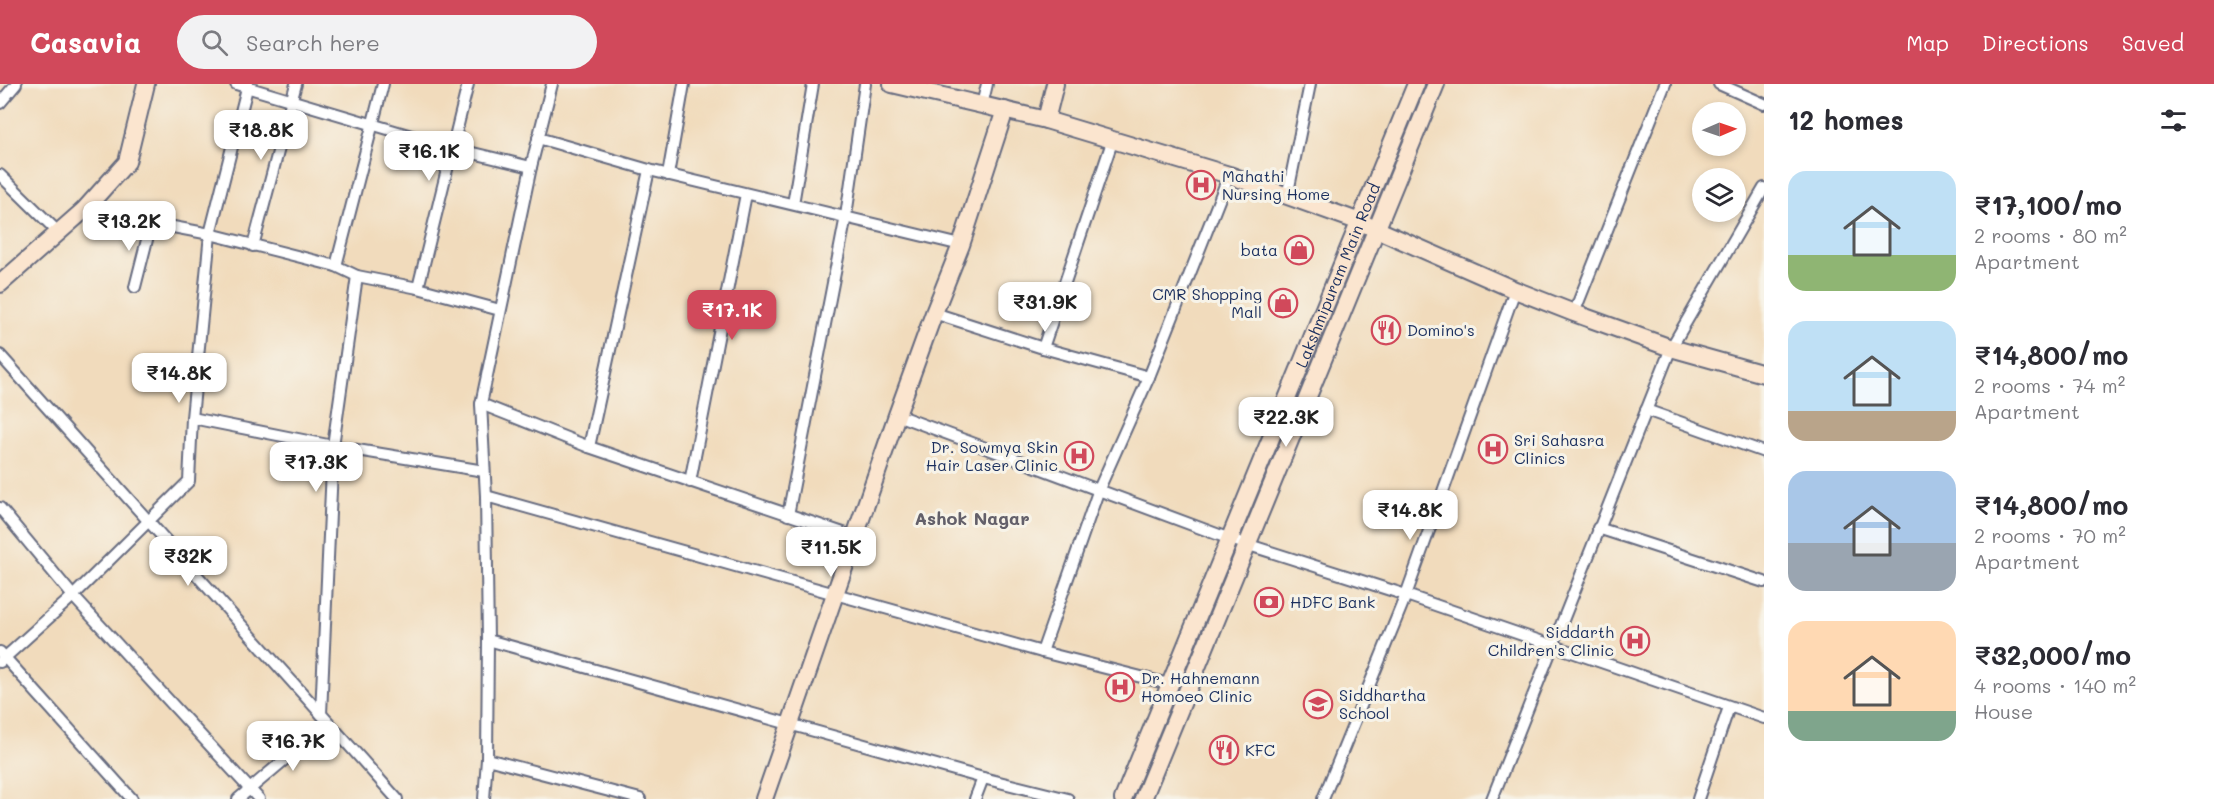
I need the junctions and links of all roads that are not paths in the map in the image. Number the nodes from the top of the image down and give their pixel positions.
1 (16, 84) edge
2 (146, 84) edge
3 (296, 84) edge
4 (383, 84) edge
5 (468, 84) edge
6 (552, 84) edge
7 (684, 84) edge
8 (813, 84) edge
9 (865, 84) edge
10 (892, 84) edge
11 (987, 84) edge
12 (1055, 84) edge
13 (1310, 84) edge
14 (1416, 84) edge
15 (1436, 84) edge
16 (1665, 84) edge
17 (1719, 84) edge
18 (244, 85) edge
19 (920, 87) edge
20 (292, 99) junction
21 (0, 103) edge
22 (1764, 104) edge
23 (982, 105) junction
24 (1005, 110) junction
25 (1046, 120) junction
26 (373, 124) junction
27 (538, 138) junction
28 (1113, 139) junction
29 (452, 148) junction
30 (531, 167) junction
31 (649, 170) junction
32 (0, 175) edge
33 (668, 175) junction
34 (1229, 175) junction
35 (1764, 188) edge
36 (746, 194) junction
37 (1287, 197) junction
38 (1761, 200) edge
39 (793, 204) junction
40 (84, 210) junction
41 (846, 216) junction
42 (1360, 222) junction
43 (151, 224) junction
44 (1376, 230) junction
45 (59, 233) junction
46 (210, 234) junction
47 (961, 245) junction
48 (253, 246) junction
49 (336, 266) junction
50 (357, 276) junction
51 (0, 284) edge
52 (135, 287) dead end
53 (418, 288) junction
54 (1515, 290) junction
55 (500, 310) junction
56 (1574, 312) junction
57 (934, 313) junction
58 (1043, 348) junction
59 (1671, 348) junction
60 (0, 355) edge
61 (1764, 374) edge
62 (1149, 377) junction
63 (481, 404) junction
64 (1646, 410) junction
65 (897, 415) junction
66 (192, 418) junction
67 (333, 446) junction
68 (589, 447) junction
69 (1764, 452) edge
70 (484, 471) junction
71 (690, 482) junction
72 (1099, 489) junction
73 (486, 496) junction
74 (0, 508) edge
75 (788, 515) junction
76 (149, 522) junction
77 (1598, 528) junction
78 (855, 537) junction
79 (1230, 539) junction
80 (1249, 545) junction
81 (1764, 582) edge
82 (836, 594) junction
83 (1406, 595) junction
84 (73, 596) junction
85 (488, 640) junction
86 (1554, 645) junction
87 (1042, 652) junction
88 (2, 657) edge
89 (1169, 684) junction
90 (1729, 707) junction
91 (325, 718) junction
92 (1764, 718) edge
93 (789, 724) junction
94 (487, 759) junction
95 (983, 778) junction
96 (250, 789) junction
97 (132, 799) edge
98 (238, 799) edge
99 (260, 799) edge
100 (397, 799) edge
101 (484, 799) edge
102 (640, 799) edge
103 (764, 799) edge
104 (975, 799) edge
105 (1068, 799) edge
106 (1123, 799) edge
107 (1143, 799) edge
108 (1323, 799) edge
109 (1492, 799) edge
110 (1698, 799) edge

1 - 21 street
2 - 40 street
3 - 20 street
4 - 26 street
5 - 29 street
6 - 27 street
7 - 33 street
8 - 39 street
9 - 41 street
10 - 19 street
11 - 23 street
12 - 25 street
13 - 37 street
14 - 42 street, Lakshmipuram Main Road
15 - 44 street, Lakshmipuram Main Road
16 - 56 street
17 - 22 street
18 - 20 street
18 - 46 street
19 - 23 street
20 - 26 street
20 - 48 street
23 - 24 street
24 - 25 street
24 - 47 street
25 - 28 street
26 - 29 street
26 - 49 street
27 - 30 street
27 - 31 street
28 - 34 street
28 - 58 street
29 - 30 street
29 - 53 street
30 - 55 street
31 - 33 street
31 - 68 street
32 - 45 street
33 - 36 street
34 - 37 street
34 - 62 street
35 - 38 street
36 - 39 street
36 - 71 street
37 - 42 street
38 - 59 street
39 - 41 street
40 - 43 street
40 - 45 street
41 - 47 street
41 - 75 street
42 - 44 street
42 - 79 street, Lakshmipuram Main Road
43 - 46 street
43 - 52 street
44 - 54 street
44 - 80 street, Lakshmipuram Main Road
45 - 51 street
46 - 48 street
46 - 66 street
47 - 57 street
48 - 49 street
49 - 50 street
50 - 53 street
50 - 67 street
53 - 55 street
54 - 56 street
54 - 83 street
55 - 63 street
56 - 59 street
57 - 58 street
57 - 65 street
58 - 62 street
59 - 61 street
59 - 64 street
60 - 76 street
62 - 72 street
63 - 68 street
63 - 70 street
64 - 69 street
64 - 77 street
65 - 72 street
65 - 78 street
66 - 67 street
66 - 76 street
67 - 70 street
67 - 91 street
68 - 71 street
70 - 73 street
71 - 75 street
72 - 79 street
72 - 87 street
73 - 82 street
73 - 85 street
74 - 84 street
75 - 78 street
76 - 84 street
76 - 91 street
77 - 81 street
77 - 86 street
78 - 82 street
79 - 80 street
79 - 89 street, Lakshmipuram Main Road
80 - 83 street
80 - 107 street, Lakshmipuram Main Road
82 - 87 street
82 - 93 street
83 - 86 street
83 - 108 street
84 - 88 street
84 - 96 street
85 - 93 street
85 - 94 street
86 - 90 street
86 - 109 street
87 - 89 street
88 - 97 street
89 - 106 street, Lakshmipuram Main Road
90 - 92 street
90 - 110 street
91 - 96 street
91 - 100 street
93 - 95 street
93 - 103 street
94 - 101 street
94 - 102 street
95 - 104 street
95 - 105 street
96 - 98 street
96 - 99 street

